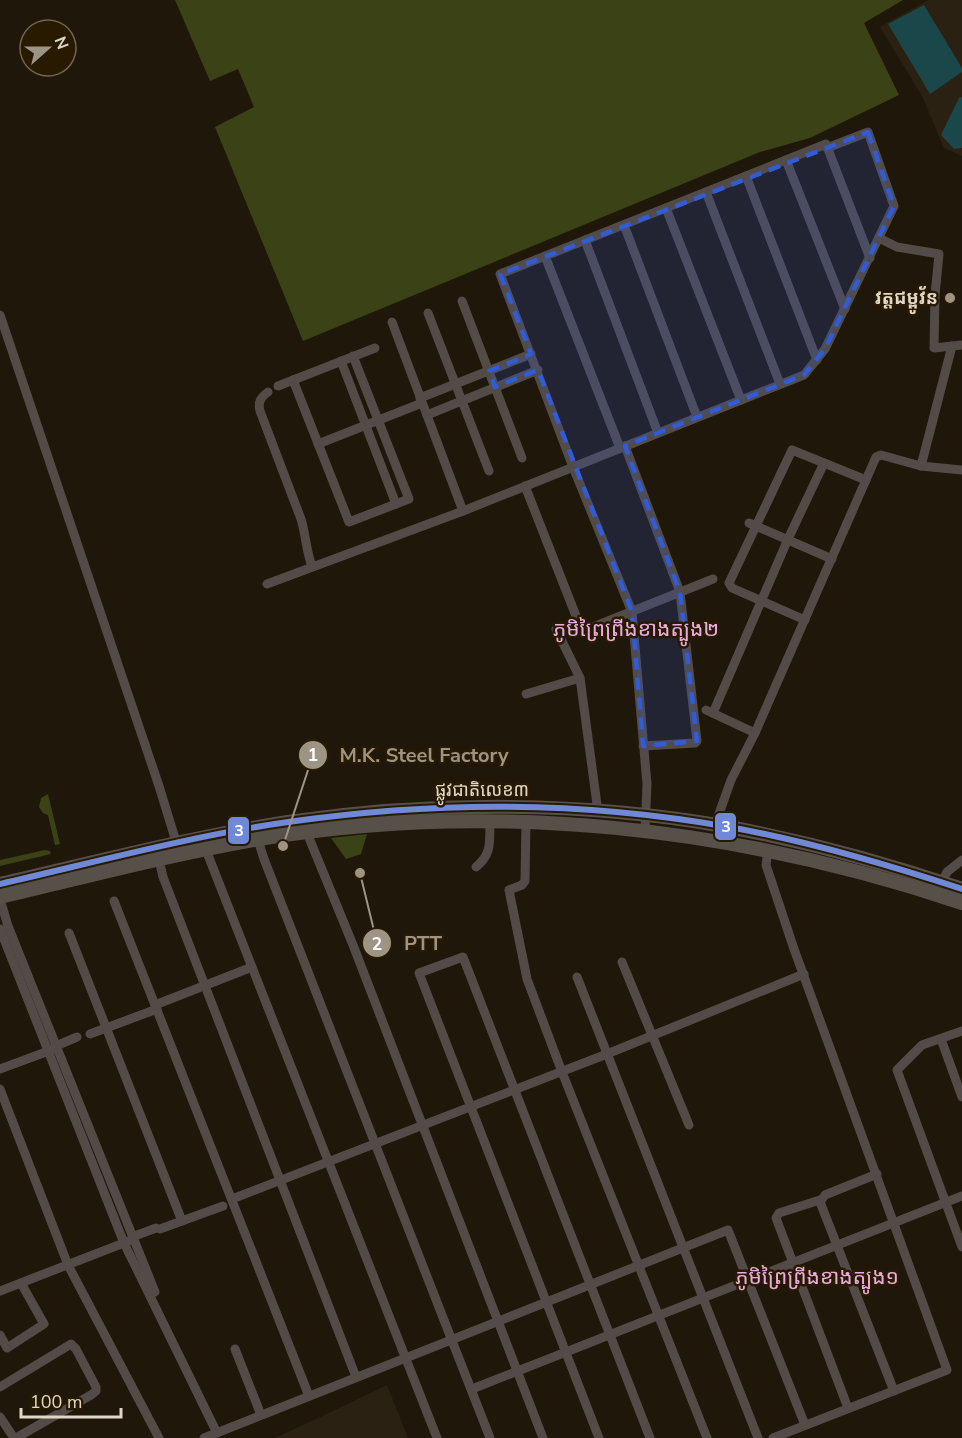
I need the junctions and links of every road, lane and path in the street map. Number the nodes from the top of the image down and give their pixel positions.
1 (827, 148) junction
2 (786, 160) junction
3 (746, 176) junction
4 (706, 192) junction
5 (666, 208) junction
6 (624, 225) junction
7 (879, 238) junction
8 (585, 240) junction
9 (545, 256) junction
10 (870, 258) junction
11 (462, 301) dead end
12 (845, 309) junction
13 (428, 313) dead end
14 (0, 315) edge
15 (392, 322) dead end
16 (957, 346) edge
17 (375, 348) dead end
18 (531, 354) junction
19 (353, 356) junction
20 (817, 360) junction
21 (341, 361) junction
22 (538, 370) junction
23 (489, 371) junction
24 (293, 380) junction
25 (455, 384) junction
26 (780, 384) junction
27 (278, 386) dead end
28 (495, 387) junction
29 (268, 392) dead end
30 (741, 400) junction
31 (421, 401) junction
32 (462, 401) junction
33 (427, 415) junction
34 (697, 417) junction
35 (378, 421) junction
36 (366, 426) junction
37 (658, 433) junction
38 (318, 444) junction
39 (622, 447) junction
40 (522, 458) dead end
41 (824, 463) junction
42 (921, 466) junction
43 (573, 467) junction
44 (962, 470) edge
45 (489, 471) dead end
46 (866, 480) junction
47 (525, 486) junction
48 (396, 504) junction
49 (463, 511) junction
50 (753, 525) junction
51 (788, 539) junction
52 (832, 559) junction
53 (312, 566) junction
54 (713, 579) dead end
55 (267, 584) dead end
56 (681, 592) junction
57 (762, 601) junction
58 (632, 612) junction
59 (805, 620) junction
60 (556, 629) dead end
61 (580, 678) junction
62 (526, 694) dead end
63 (755, 733) junction
64 (643, 746) junction
65 (598, 812) junction
66 (490, 821) junction
67 (526, 821) junction
68 (645, 823) junction
69 (715, 825) junction
70 (307, 833) junction
71 (258, 840) junction
72 (178, 849) junction
73 (206, 849) junction
74 (768, 850) junction
75 (158, 854) junction
76 (962, 860) edge
77 (476, 867) dead end
78 (942, 882) junction
79 (0, 884) edge
80 (962, 889) edge
81 (0, 898) edge
82 (114, 901) dead end
83 (962, 903) edge
84 (0, 928) edge
85 (69, 933) dead end
86 (622, 962) dead end
87 (252, 967) junction
88 (804, 974) junction
89 (577, 977) dead end
90 (204, 985) junction
91 (156, 1007) junction
92 (105, 1028) junction
93 (962, 1031) edge
94 (90, 1034) dead end
95 (653, 1036) junction
96 (77, 1037) dead end
97 (941, 1039) junction
98 (52, 1046) junction
99 (607, 1054) junction
100 (0, 1064) edge
101 (0, 1070) edge
102 (562, 1072) junction
103 (0, 1089) edge
104 (515, 1089) junction
105 (962, 1096) edge
106 (471, 1107) junction
107 (423, 1124) junction
108 (689, 1125) dead end
109 (375, 1143) junction
110 (329, 1161) junction
111 (877, 1174) junction
112 (280, 1180) junction
113 (962, 1196) edge
114 (232, 1198) junction
115 (820, 1200) junction
116 (945, 1202) junction
117 (222, 1206) dead end
118 (182, 1221) junction
119 (895, 1222) junction
120 (129, 1239) junction
121 (836, 1245) junction
122 (962, 1247) edge
123 (684, 1248) junction
124 (794, 1262) junction
125 (67, 1263) junction
126 (639, 1266) junction
127 (748, 1280) junction
128 (21, 1283) junction
129 (592, 1284) junction
130 (0, 1291) edge
131 (704, 1298) junction
132 (546, 1302) junction
133 (659, 1316) junction
134 (497, 1322) junction
135 (0, 1335) edge
136 (611, 1335) junction
137 (452, 1340) junction
138 (236, 1349) dead end
139 (566, 1352) junction
140 (405, 1357) junction
141 (517, 1371) junction
142 (356, 1377) junction
143 (0, 1387) edge
144 (472, 1389) junction
145 (894, 1391) junction
146 (309, 1396) junction
147 (848, 1408) junction
148 (261, 1415) junction
149 (0, 1418) edge
150 (805, 1425) junction
151 (217, 1433) junction
152 (15, 1438) edge
153 (159, 1438) edge
154 (204, 1438) edge
155 (437, 1438) edge
156 (490, 1438) edge
157 (543, 1438) edge
158 (598, 1438) edge
159 (651, 1438) edge
160 (707, 1438) edge
161 (758, 1438) edge
162 (773, 1438) edge

1 - 2 street
1 - 7 street
1 - 10 street
2 - 3 street
2 - 12 street
3 - 4 street
3 - 20 street
4 - 5 street
4 - 26 street
5 - 6 street
5 - 30 street
6 - 8 street
6 - 34 street
7 - 10 street
7 - 16 street
8 - 9 street
8 - 37 street
9 - 18 street
9 - 39 street
10 - 12 street
11 - 23 street
12 - 20 street
13 - 25 street
14 - 72 street
15 - 31 street
16 - 42 street
17 - 19 street
18 - 22 street
18 - 23 street
19 - 21 street
19 - 35 street
20 - 26 street
21 - 24 street
21 - 36 street
22 - 28 street
22 - 43 street
23 - 25 street
23 - 28 street
24 - 27 street
24 - 38 street
25 - 31 street
25 - 32 street
26 - 30 street
28 - 32 street
28 - 40 street
29 - 53 street
30 - 34 street
31 - 33 street
31 - 35 street
32 - 33 street
32 - 45 street
33 - 49 street
34 - 37 street
35 - 36 street
35 - 48 street
36 - 38 street
36 - 48 street
37 - 39 street
38 - 48 street
39 - 43 street
39 - 56 street
41 - 46 street
41 - 50 street
41 - 51 street
42 - 44 street
42 - 46 street
43 - 47 street
43 - 58 street
46 - 52 street
47 - 49 street
47 - 58 street
49 - 53 street
50 - 51 street
50 - 57 street
51 - 52 street
51 - 57 street
52 - 59 street
53 - 55 street
54 - 56 street
56 - 58 street
56 - 64 street
57 - 59 street
57 - 63 street
58 - 64 street
59 - 63 street
60 - 61 street
61 - 62 street
61 - 65 street
63 - 69 street
64 - 68 street
65 - 68 highway, ផ្លូវជាតិលេខ៣
65 - 72 highway, ផ្លូវជាតិលេខ៣
66 - 67 highway, ផ្លូវជាតិលេខ៣
66 - 70 highway, ផ្លូវជាតិលេខ៣
66 - 77 street
67 - 68 highway, ផ្លូវជាតិលេខ៣
67 - 102 street
68 - 69 highway, ផ្លូវជាតិលេខ៣
68 - 74 highway, ផ្លូវជាតិលេខ៣
69 - 78 highway, ផ្លូវជាតិលេខ៣
70 - 71 highway, ផ្លូវជាតិលេខ៣
70 - 107 street
71 - 73 highway, ផ្លូវជាតិលេខ៣
71 - 109 street
72 - 73 highway, ផ្លូវជាតិលេខ៣
72 - 75 highway, ផ្លូវជាតិលេខ៣
73 - 87 street
74 - 83 highway, ផ្លូវជាតិលេខ៣
74 - 88 street
75 - 79 highway, ផ្លូវជាតិលេខ៣
75 - 81 highway, ផ្លូវជាតិលេខ៣
75 - 90 street
76 - 78 street
78 - 80 highway, ផ្លូវជាតិលេខ៣
81 - 98 street
82 - 91 street
84 - 98 street
85 - 92 street
86 - 95 street
87 - 90 street
87 - 110 street
88 - 95 street
88 - 111 street
89 - 99 street
90 - 91 street
90 - 112 street
91 - 92 street
91 - 114 street
92 - 94 street
92 - 118 street
93 - 97 street
95 - 99 street
95 - 108 street
96 - 98 street
97 - 105 street
97 - 116 street
98 - 100 street
98 - 101 street
98 - 120 street
99 - 102 street
99 - 123 street
102 - 104 street
102 - 126 street
103 - 125 street
104 - 106 street
104 - 106 street
104 - 129 street
106 - 107 street
106 - 132 street
107 - 109 street
107 - 134 street
109 - 110 street
109 - 137 street
110 - 112 street
110 - 140 street
111 - 115 street
111 - 119 street
112 - 114 street
112 - 142 street
113 - 116 street
114 - 146 street
115 - 121 street
115 - 124 street
116 - 119 street
116 - 122 street
117 - 118 street
118 - 120 street
119 - 121 street
119 - 145 street
120 - 125 street
120 - 151 street
121 - 124 street
121 - 145 street
123 - 126 street
123 - 127 street
123 - 131 street
124 - 127 street
124 - 147 street
125 - 128 street
125 - 153 street
126 - 129 street
126 - 133 street
127 - 131 street
127 - 150 street
128 - 130 street
128 - 135 street
129 - 132 street
129 - 136 street
131 - 133 street
131 - 161 street
132 - 134 street
132 - 139 street
133 - 136 street
133 - 160 street
134 - 137 street
134 - 141 street
136 - 139 street
136 - 159 street
137 - 140 street
137 - 144 street
138 - 148 street
139 - 141 street
139 - 158 street
140 - 142 street
140 - 155 street
141 - 144 street
141 - 157 street
142 - 146 street
143 - 152 street
144 - 156 street
145 - 147 street
146 - 148 street
147 - 150 street
148 - 151 street
149 - 152 street
150 - 162 street
151 - 154 street

